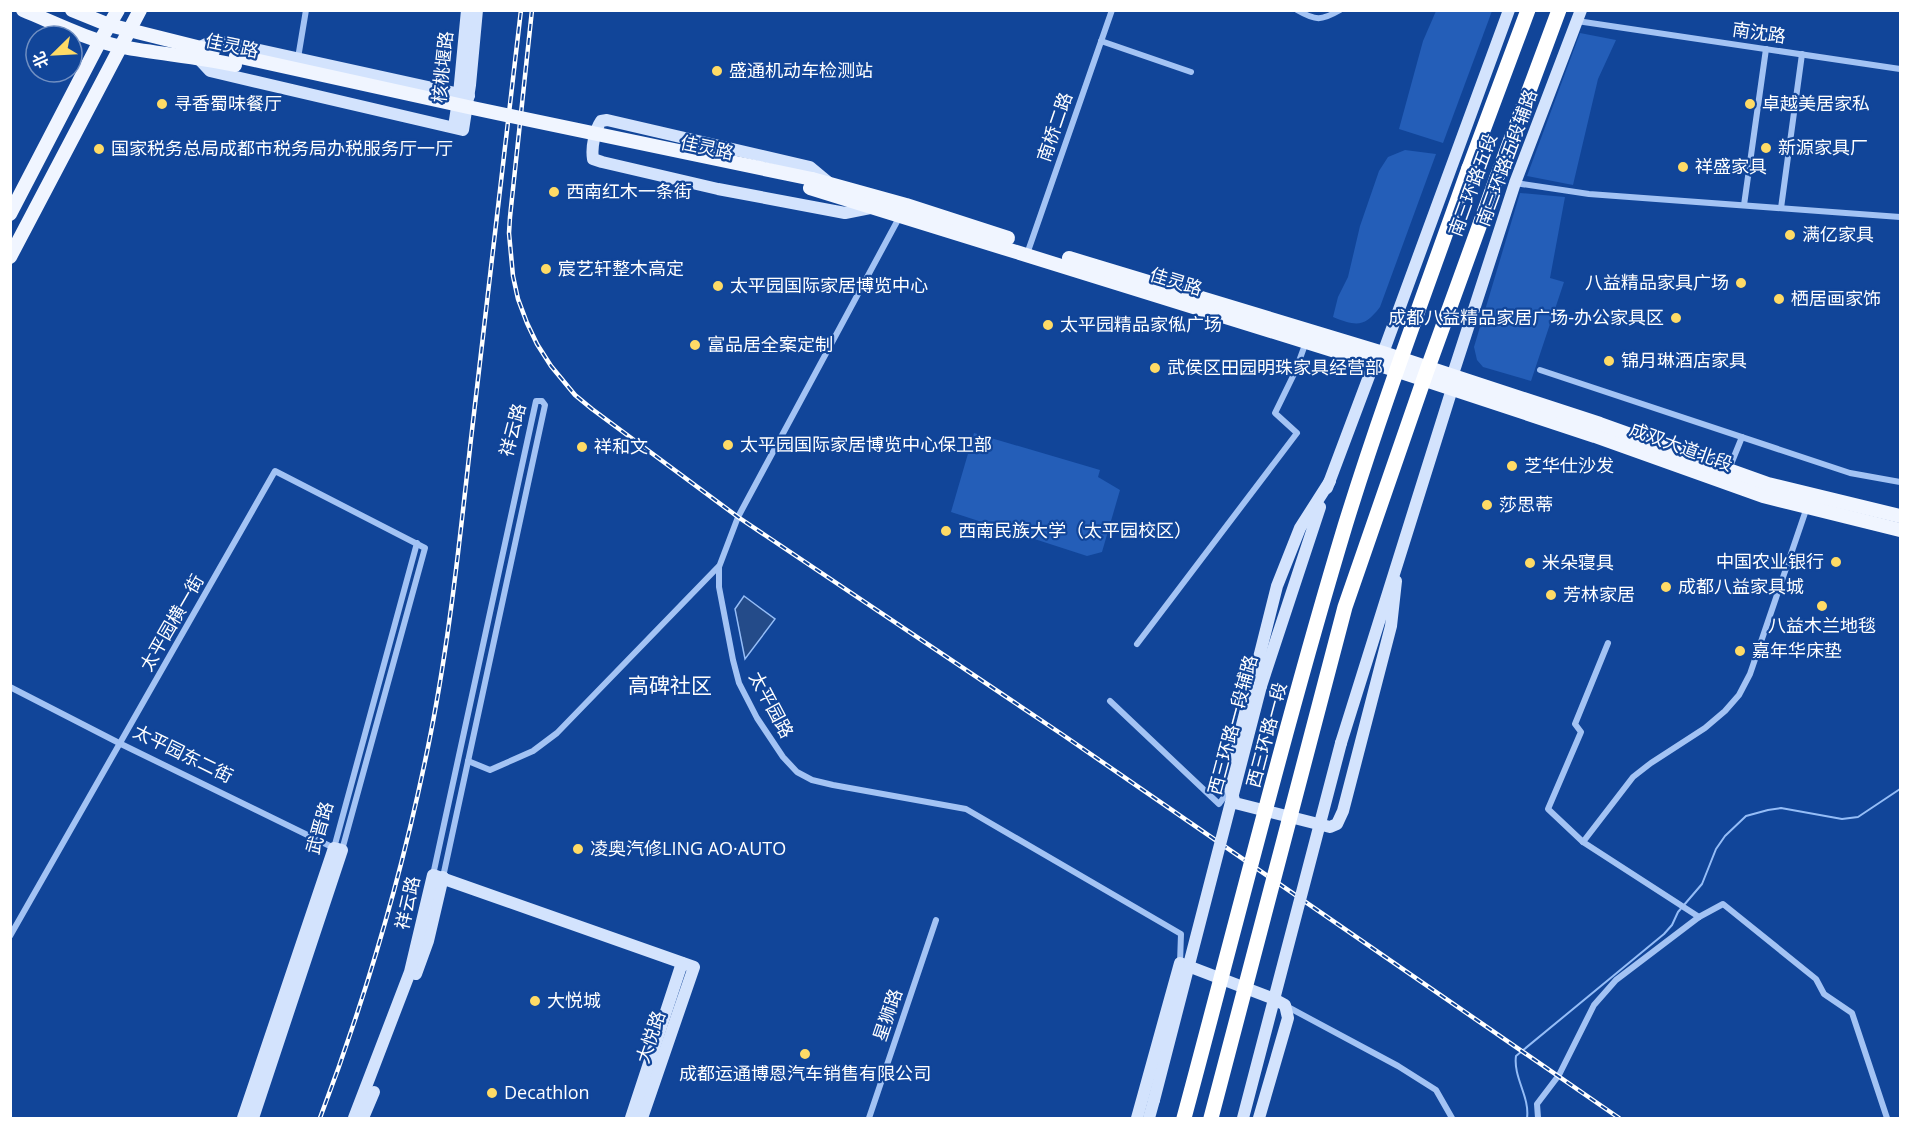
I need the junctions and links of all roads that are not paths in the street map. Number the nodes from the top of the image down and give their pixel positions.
1 (23, 10) edge
2 (72, 10) edge
3 (118, 10) edge
4 (140, 10) edge
5 (306, 10) edge
6 (467, 10) edge
7 (477, 10) edge
8 (1112, 10) edge
9 (1297, 10) edge
10 (1341, 10) edge
11 (1509, 10) edge
12 (1528, 10) edge
13 (1559, 10) edge
14 (1579, 16) edge
15 (109, 25) junction
16 (129, 30) junction
17 (100, 41) junction
18 (1101, 41) junction
19 (121, 47) junction
20 (1766, 49) junction
21 (198, 52) junction
22 (1802, 54) junction
23 (298, 58) junction
24 (1900, 69) edge
25 (1191, 72) dead end
26 (464, 95) junction
27 (828, 182) junction
28 (811, 183) junction
29 (1515, 183) junction
30 (1743, 205) junction
31 (877, 207) junction
32 (1780, 208) junction
33 (903, 210) junction
34 (10, 214) edge
35 (1900, 217) edge
36 (1029, 250) junction
37 (10, 257) edge
38 (1307, 342) junction
39 (1379, 358) junction
40 (1399, 364) joint
41 (1540, 370) dead end
42 (1452, 383) junction
43 (1742, 437) junction
44 (1729, 470) junction
45 (1330, 481) junction
46 (1900, 482) edge
47 (1808, 501) junction
48 (1900, 516) edge
49 (1900, 530) edge
50 (417, 543) junction
51 (425, 548) joint
52 (1399, 555) junction
53 (719, 567) junction
54 (1608, 643) dead end
55 (1137, 644) dead end
56 (10, 687) edge
57 (1110, 702) dead end
58 (120, 744) junction
59 (468, 761) junction
60 (1230, 788) junction
61 (1583, 842) junction
62 (338, 849) junction
63 (438, 876) junction
64 (1699, 917) junction
65 (936, 920) dead end
66 (10, 936) edge
67 (1180, 963) junction
68 (688, 965) junction
69 (1285, 1005) junction
70 (243, 1119) edge
71 (253, 1119) edge
72 (354, 1119) edge
73 (363, 1119) edge
74 (631, 1119) edge
75 (642, 1119) edge
76 (869, 1119) edge
77 (1137, 1119) edge
78 (1149, 1119) edge
79 (1184, 1119) edge
80 (1211, 1119) edge
81 (1243, 1119) edge
82 (1259, 1119) edge
83 (1452, 1119) edge
84 (1539, 1119) edge
85 (1887, 1119) edge

1 - 17 main road, 佳灵路
2 - 15 main road, 佳灵路
3 - 15 main road
4 - 16 main road
5 - 23 street
6 - 26 main road, 核桃堰路
7 - 26 main road
8 - 18 street, 南桥二路
9 - 10 street
11 - 39 main road
12 - 40 highway, 南三环路五段, bridge
13 - 80 highway, 南三环路五段, bridge
14 - 20 street, 南沈路
14 - 29 main road, 南三环路五段辅路
15 - 16 main road, 佳灵路
15 - 17 main road
16 - 19 main road
16 - 21 main road, 佳灵路
17 - 19 main road, 佳灵路
17 - 34 main road
18 - 25 street
18 - 36 street, 南桥二路
19 - 21 main road, 佳灵路
19 - 37 main road
20 - 22 street, 南沈路
20 - 30 street
21 - 23 main road
21 - 26 main road
21 - 28 main road, 佳灵路, bridge
22 - 24 street, 南沈路
22 - 32 street
23 - 26 main road
27 - 28 main road, 佳灵路
27 - 31 main road
27 - 33 main road, 佳灵路
28 - 31 main road, 佳灵路
29 - 30 street
29 - 42 main road, 南三环路五段辅路
30 - 32 street
31 - 33 main road, 佳灵路
32 - 35 street
33 - 36 main road, 佳灵路
33 - 53 street, 太平园路
36 - 38 main road, 佳灵路
36 - 39 main road, 佳灵路
38 - 39 main road, 佳灵路
38 - 55 street
39 - 42 main road
39 - 45 main road, 西三环路一段辅路
40 - 79 highway, 西三环路一段, bridge
41 - 43 street
42 - 44 main road, 成双大道北段
42 - 47 main road, 成双大道北段
42 - 52 main road
43 - 44 street
43 - 46 street
44 - 47 main road, 成双大道北段
45 - 60 main road
45 - 78 main road, 西三环路一段辅路, bridge
47 - 48 main road, 成双大道北段
47 - 49 main road, 成双大道北段
47 - 61 street
50 - 51 street, 太平园横一街
50 - 58 street, 太平园横一街
50 - 62 street, 武晋路
51 - 62 street, 武晋路
52 - 60 main road
52 - 81 main road, bridge
53 - 59 street
53 - 67 street, 太平园路
54 - 61 street
56 - 58 street, 太平园东二街
57 - 60 street
58 - 62 street, 太平园东二街
58 - 66 street, 太平园横一街
59 - 63 street, 祥云路
59 - 63 street, 祥云路
61 - 64 street
62 - 70 main road, 武晋路
62 - 71 main road, 武晋路
63 - 68 main road
63 - 72 main road, 祥云路
63 - 73 main road, 祥云路
64 - 84 street
64 - 85 street
65 - 76 street, 星狮路
67 - 69 main road
67 - 77 main road
68 - 74 main road
68 - 75 main road, 大悦路
69 - 82 main road
69 - 83 street

